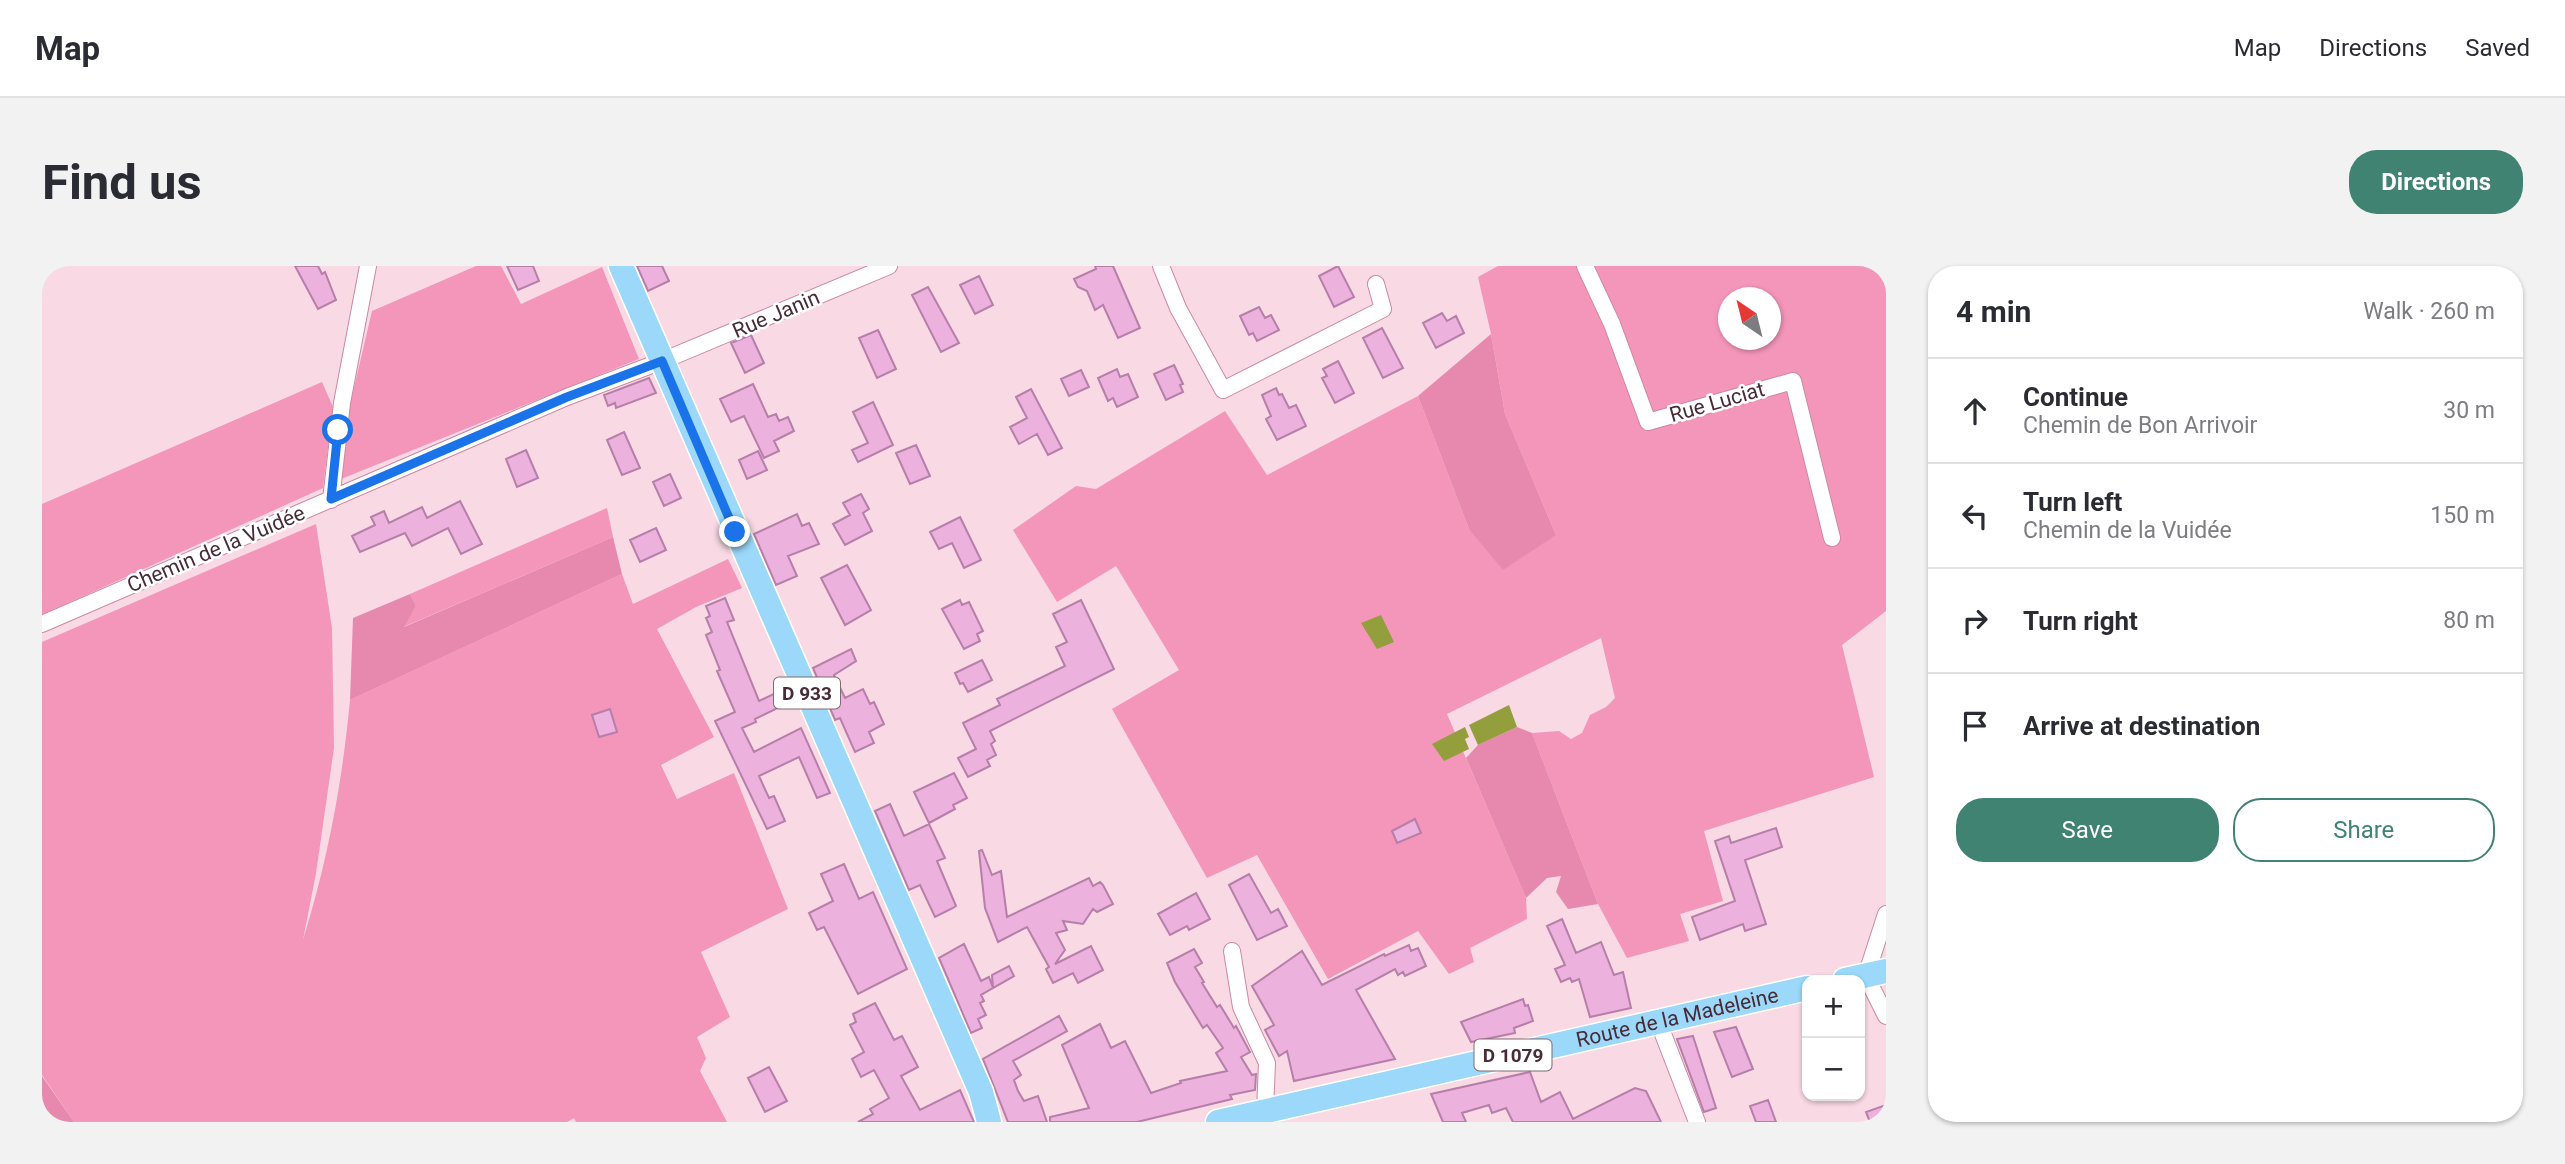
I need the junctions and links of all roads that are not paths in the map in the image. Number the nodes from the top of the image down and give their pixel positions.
1 (368, 266) edge
2 (621, 266) edge
3 (889, 266) edge
4 (1161, 266) edge
5 (1585, 266) edge
6 (1376, 284) dead end
7 (662, 361) junction
8 (331, 499) junction
9 (1832, 538) dead end
10 (42, 624) edge
11 (1886, 914) edge
12 (1232, 951) dead end
13 (1865, 976) edge
14 (1802, 989) edge
15 (1886, 1016) edge
16 (1658, 1021) junction
17 (1265, 1111) junction
18 (989, 1122) edge
19 (1218, 1122) edge
20 (1697, 1122) edge

1 - 8 street
2 - 7 main road, D 933
3 - 7 street, Rue Janin
4 - 6 street
5 - 9 street, Rue Luciat
7 - 8 street, Chemin de la Vuidée
7 - 18 main road, D 933
8 - 10 street, Chemin de la Vuidée
11 - 13 street
12 - 17 street
13 - 15 street
14 - 16 main road, Route de la Madeleine / D 1079
16 - 17 main road, Route de la Madeleine / D 1079
16 - 20 street
17 - 19 main road, Route de la Madeleine / D 1079

